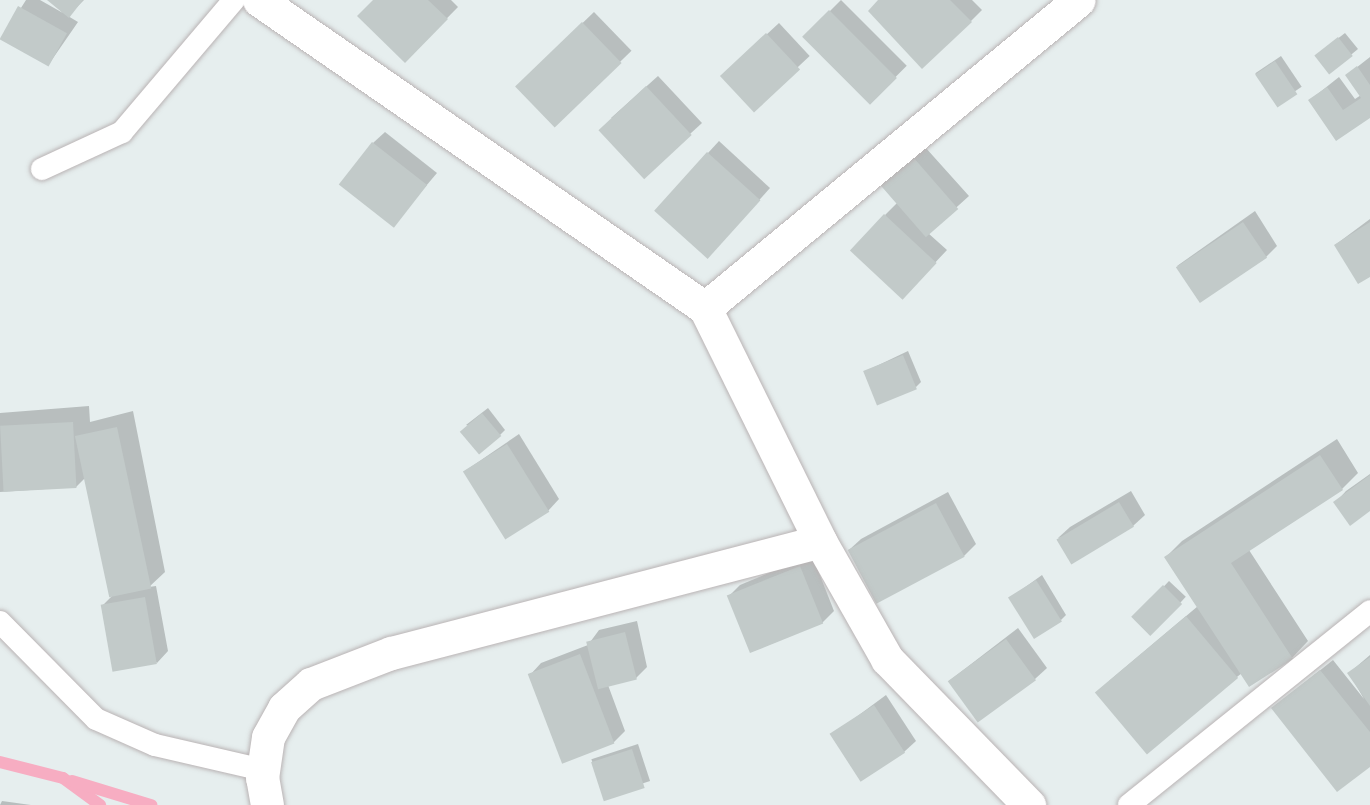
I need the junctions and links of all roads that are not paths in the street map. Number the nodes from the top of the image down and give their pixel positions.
1 (234, 0) edge
2 (259, 0) edge
3 (1078, 0) edge
4 (42, 169) dead end
5 (705, 308) junction
6 (820, 541) junction
7 (1370, 611) edge
8 (0, 622) edge
9 (263, 770) junction
10 (267, 805) edge
11 (1029, 805) edge
12 (1129, 805) edge

1 - 4 lane
2 - 5 street
3 - 5 street
5 - 6 street
6 - 9 street
6 - 11 street
7 - 12 lane
8 - 9 lane
9 - 10 street

